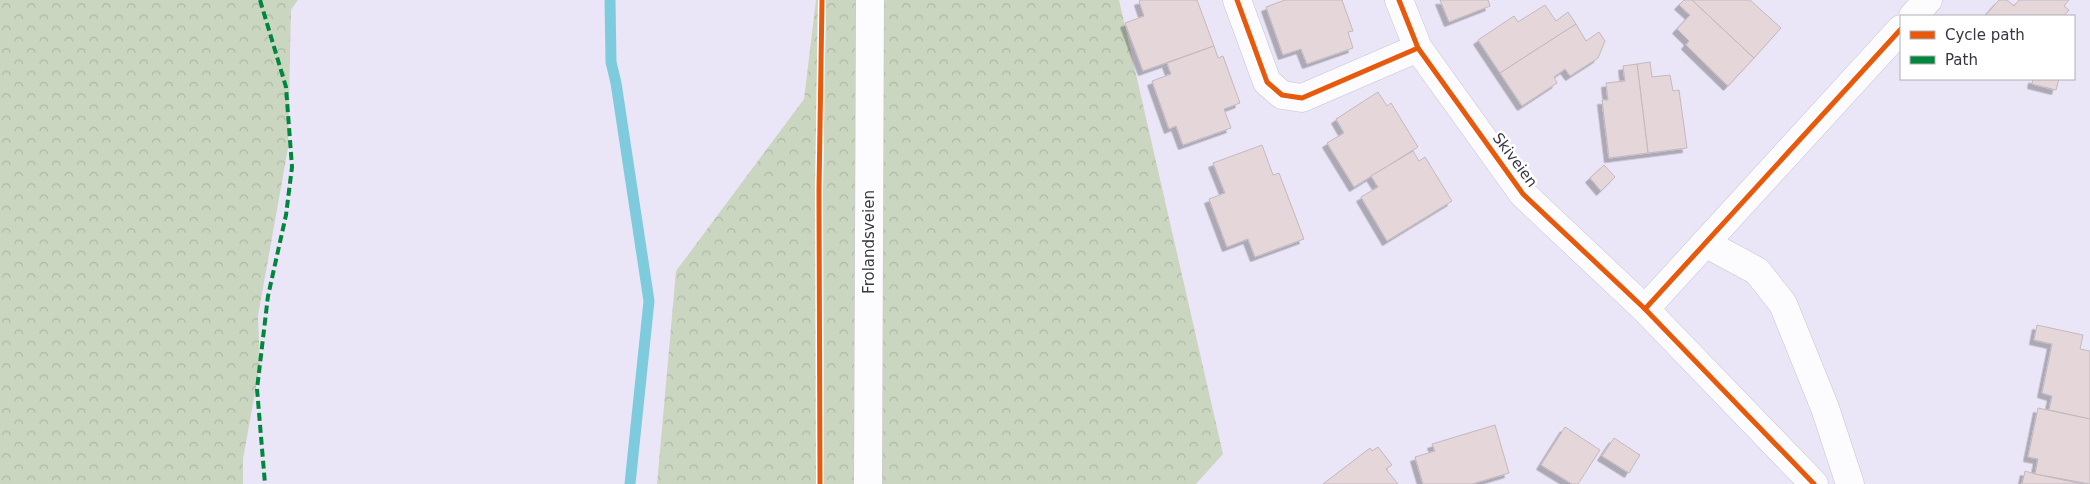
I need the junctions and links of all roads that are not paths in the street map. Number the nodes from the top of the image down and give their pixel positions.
1 (870, 0) edge
2 (1237, 0) edge
3 (1399, 0) edge
4 (1928, 0) edge
5 (1914, 15) edge
6 (1900, 31) edge
7 (1418, 48) junction
8 (1706, 243) junction
9 (1645, 309) junction
10 (868, 484) edge
11 (1814, 484) edge
12 (1850, 484) edge

1 - 10 street, Frolandsveien
2 - 7 street
3 - 7 street, Skiveien
4 - 5 street
6 - 8 street
7 - 9 street, Skiveien
8 - 9 street
8 - 12 street
9 - 11 street, Skiveien

